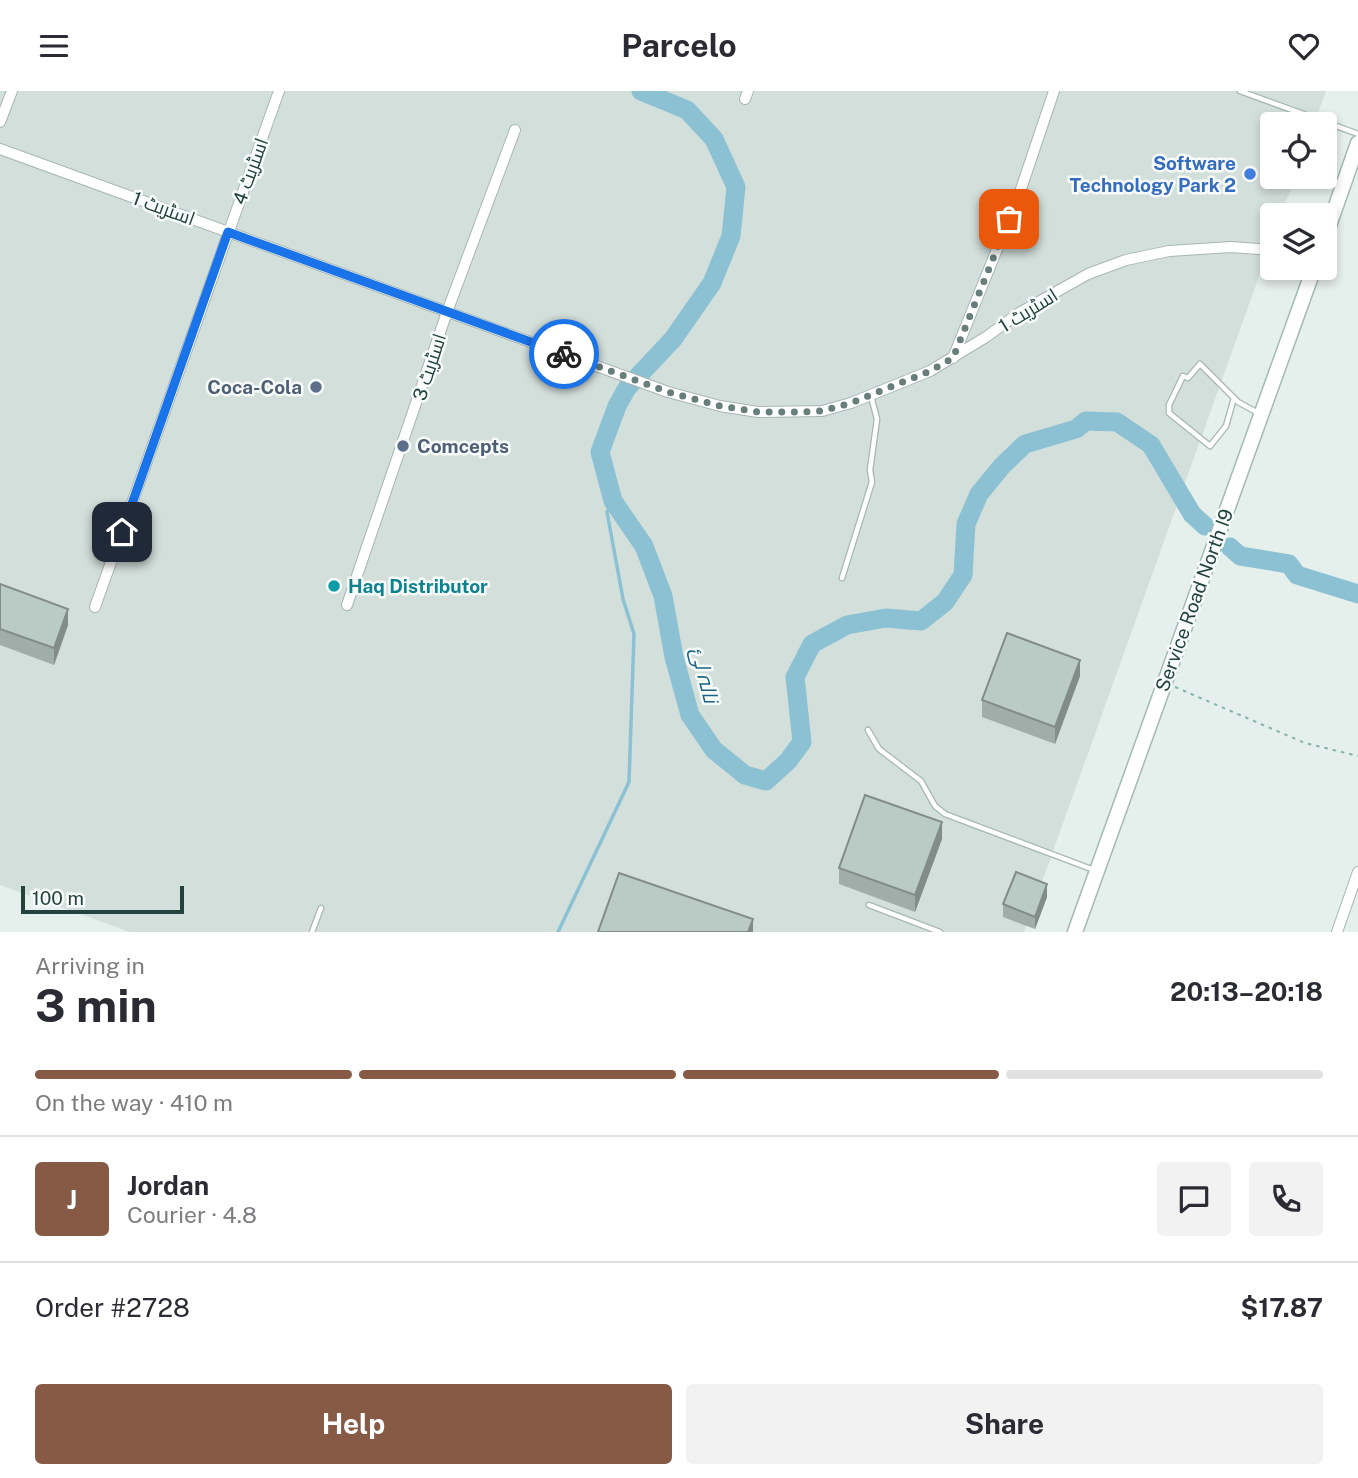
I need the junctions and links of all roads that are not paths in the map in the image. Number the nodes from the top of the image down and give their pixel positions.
1 (12, 91) edge
2 (279, 91) edge
3 (1054, 91) edge
4 (1240, 91) edge
5 (0, 122) edge
6 (515, 130) dead end
7 (1358, 134) edge
8 (1358, 143) edge
9 (0, 149) edge
10 (1337, 203) edge
11 (228, 232) junction
12 (1260, 249) edge
13 (1310, 280) edge
14 (447, 312) junction
15 (953, 358) junction
16 (871, 394) junction
17 (1234, 398) junction
18 (1261, 414) junction
19 (842, 578) dead end
20 (347, 605) dead end
21 (95, 607) dead end
22 (868, 730) dead end
23 (1097, 871) junction
24 (1358, 872) edge
25 (869, 905) dead end
26 (321, 908) dead end
27 (312, 932) edge
28 (940, 932) edge
29 (1075, 932) edge
30 (1337, 932) edge

1 - 5 street
2 - 11 street, اسٹریٹ 4
3 - 15 street
4 - 7 lane
6 - 14 street, اسٹریٹ 3
8 - 10 main road
9 - 11 street, اسٹریٹ 1
11 - 14 street, اسٹریٹ 1
11 - 21 street, اسٹریٹ 4
12 - 15 street, اسٹریٹ 1
13 - 18 main road, Service Road North I9
14 - 16 street, اسٹریٹ 1
14 - 20 street, اسٹریٹ 3
15 - 16 street, اسٹریٹ 1
16 - 19 lane
17 - 17 lane
17 - 18 lane
18 - 23 main road, Service Road North I9
22 - 23 lane
23 - 29 main road, Service Road North I9
24 - 30 street
25 - 28 lane
26 - 27 lane

